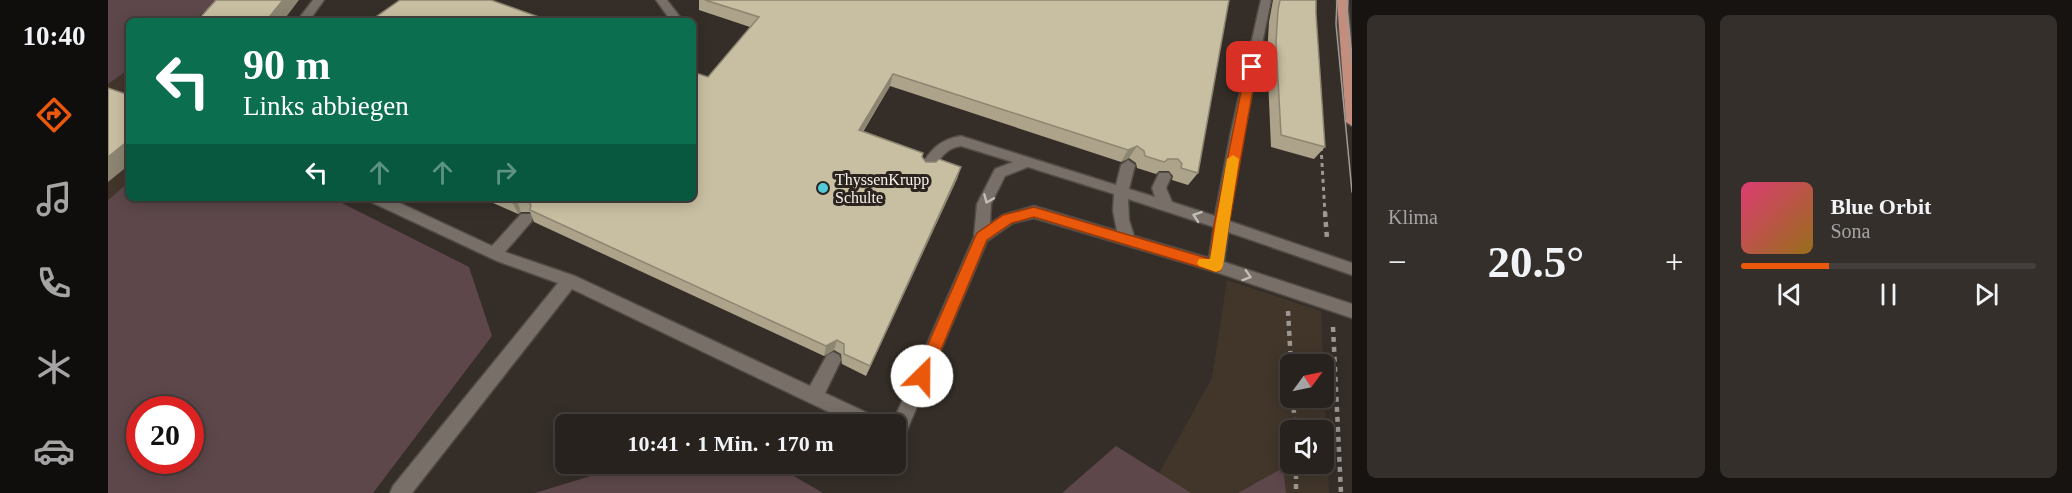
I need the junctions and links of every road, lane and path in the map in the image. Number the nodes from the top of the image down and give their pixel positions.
1 (319, 0) edge
2 (661, 0) edge
3 (1266, 0) edge
4 (1342, 0) edge
5 (305, 18) edge
6 (674, 18) edge
7 (1352, 122) edge
8 (1028, 162) junction
9 (1128, 165) edge
10 (927, 168) edge
11 (1164, 177) edge
12 (1121, 191) junction
13 (382, 201) edge
14 (1166, 206) junction
15 (526, 218) edge
16 (1221, 225) junction
17 (981, 237) junction
18 (1128, 241) junction
19 (495, 254) junction
20 (1216, 266) junction
21 (1352, 269) edge
22 (569, 281) junction
23 (1286, 289) junction
24 (1352, 311) edge
25 (1290, 354) edge
26 (833, 360) edge
27 (814, 397) junction
28 (851, 414) edge
29 (905, 414) edge
30 (1296, 474) edge
31 (400, 493) edge
32 (1296, 493) edge

1 - 5 lane
2 - 6 lane
3 - 16 lane
4 - 7 main road
8 - 10 lane
8 - 12 lane
8 -> 17 lane
9 - 12 lane
11 - 14 lane
12 - 14 lane
12 - 18 lane
13 - 19 lane
16 -> 14 lane
15 - 19 lane
16 - 20 lane
16 - 21 lane
17 - 18 lane
17 - 29 lane
18 - 20 lane
19 - 22 lane
20 -> 23 lane
22 - 27 lane
22 - 31 lane
23 - 24 lane
23 - 25 path
26 - 27 lane
27 - 28 lane
30 - 32 path

